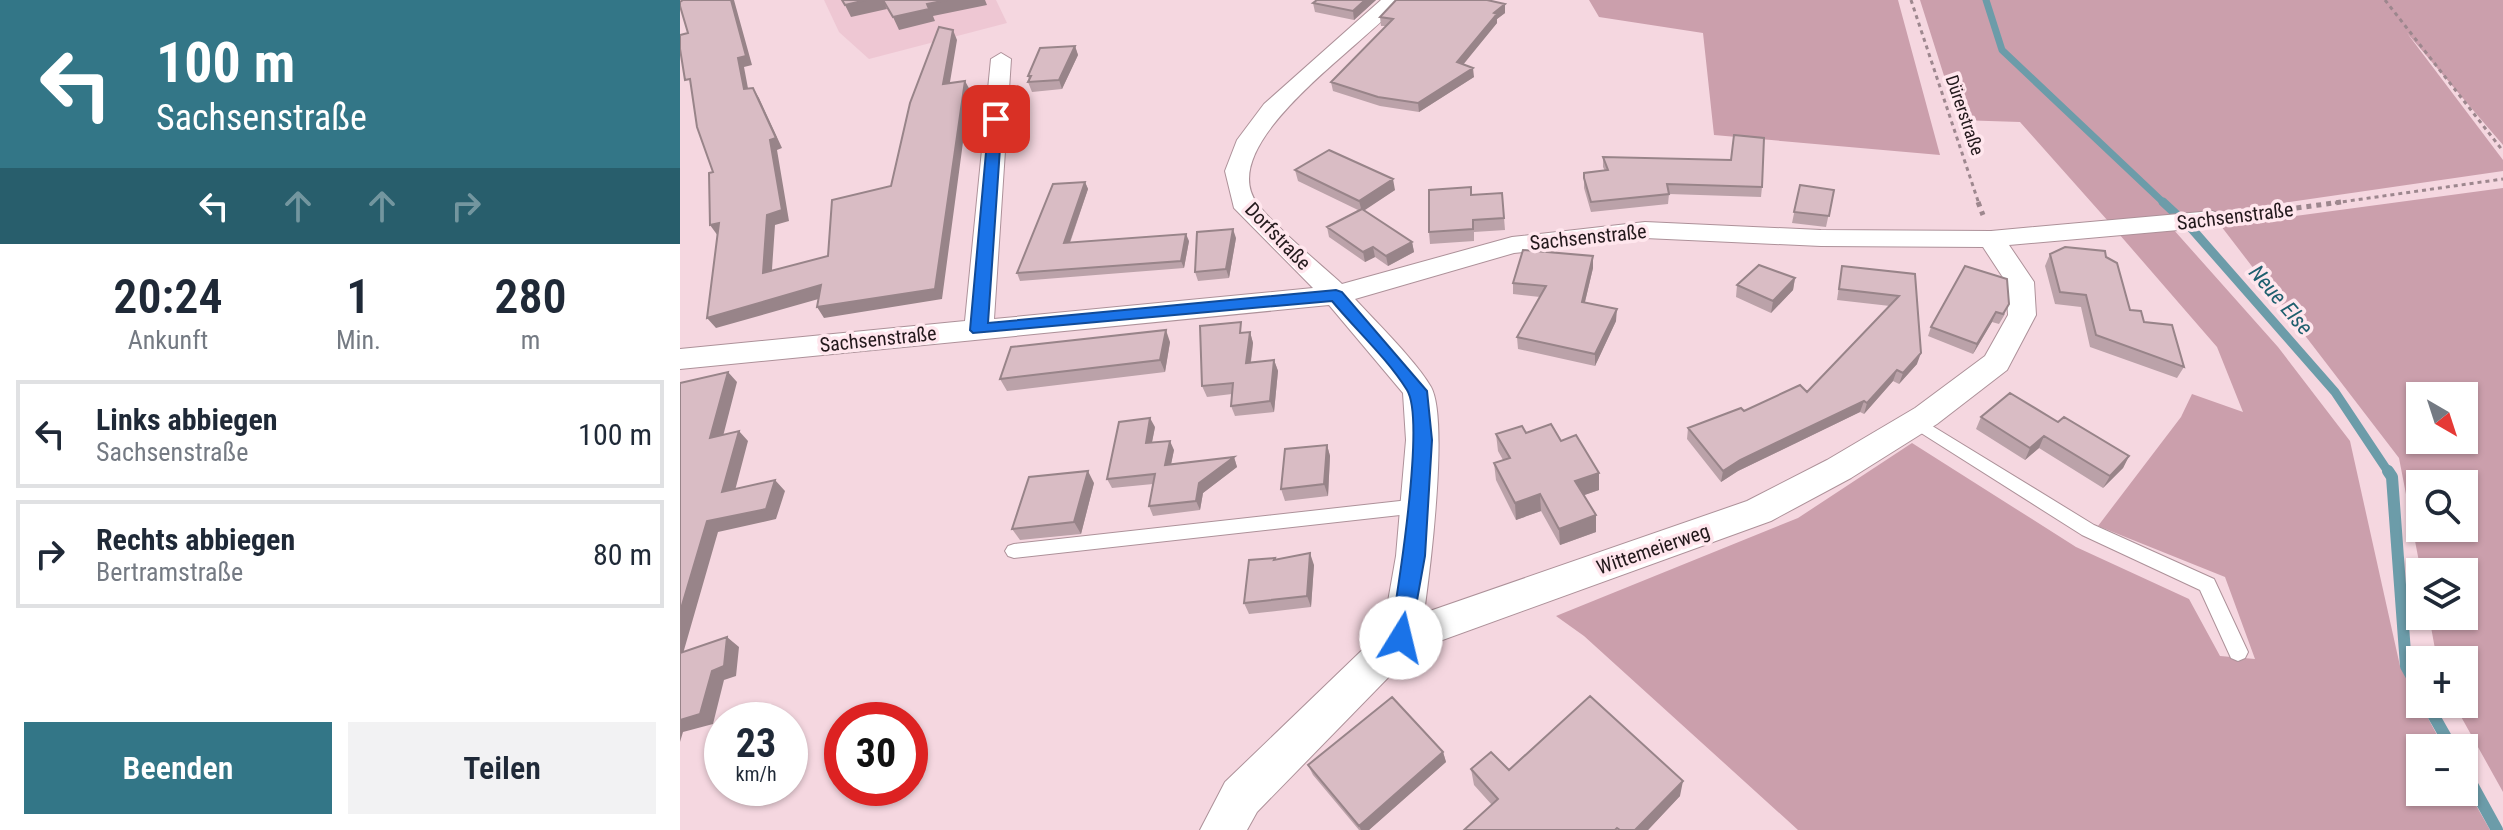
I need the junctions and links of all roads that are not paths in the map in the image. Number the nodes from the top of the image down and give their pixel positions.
1 (1392, 0) edge
2 (1001, 59) dead end
3 (2212, 219) road end
4 (1991, 239) junction
5 (1336, 295) junction
6 (979, 330) junction
7 (680, 359) edge
8 (1916, 422) junction
9 (1418, 506) junction
10 (1014, 551) dead end
11 (1401, 638) junction
12 (2238, 652) dead end
13 (1222, 830) edge

1 - 5 street, Dorfstraße
2 - 6 street
3 - 4 street, Sachsenstraße
4 - 5 street, Sachsenstraße
4 - 8 street, Wittemeierweg
5 - 6 street, Sachsenstraße
5 - 9 street, Dorfstraße
6 - 7 street, Sachsenstraße
8 - 11 street, Wittemeierweg
8 - 12 lane
9 - 10 lane
9 - 11 street, Dorfstraße
11 - 13 street, Wittemeierweg

